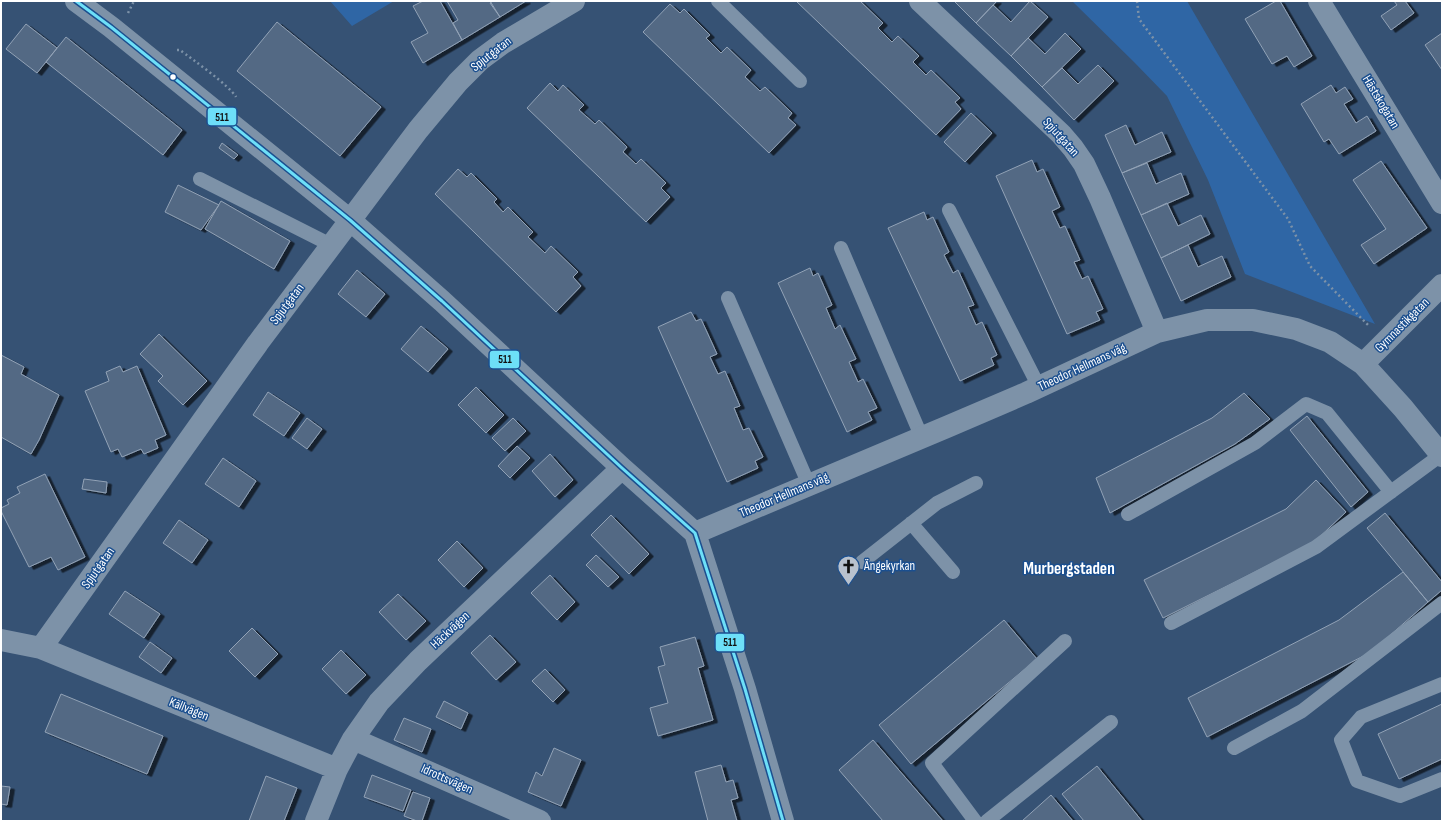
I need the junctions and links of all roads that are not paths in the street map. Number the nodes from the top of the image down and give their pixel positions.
1 (76, 1) edge
2 (574, 1) edge
3 (718, 1) edge
4 (920, 1) edge
5 (1319, 1) edge
6 (800, 81) dead end
7 (200, 179) dead end
8 (1442, 203) edge
9 (949, 210) dead end
10 (350, 220) junction
11 (331, 245) junction
12 (841, 248) dead end
13 (1442, 285) edge
14 (728, 298) dead end
15 (1157, 332) junction
16 (1362, 364) junction
17 (1039, 387) junction
18 (922, 438) junction
19 (1442, 455) edge
20 (622, 468) junction
21 (976, 483) dead end
22 (809, 485) junction
23 (1391, 492) junction
24 (1128, 514) dead end
25 (911, 523) junction
26 (695, 533) junction
27 (862, 562) dead end
28 (953, 572) dead end
29 (1442, 603) edge
30 (1171, 623) dead end
31 (1, 640) edge
32 (1065, 641) dead end
33 (41, 648) junction
34 (1442, 684) edge
35 (1111, 722) dead end
36 (353, 738) junction
37 (1234, 748) dead end
38 (337, 769) junction
39 (1440, 782) edge
40 (316, 821) edge
41 (540, 821) edge
42 (783, 821) edge
43 (975, 821) edge
44 (987, 821) edge

1 - 10 street
2 - 10 street, Spjutgatan
3 - 6 lane
4 - 15 street, Spjutgatan
5 - 8 street, Hästskogatan
7 - 11 lane
9 - 17 lane
10 - 11 street, Spjutgatan
10 - 20 street
11 - 33 street, Spjutgatan
12 - 18 lane
13 - 16 street, Gymnastikgatan
14 - 22 lane
15 - 16 street, Theodor Hellmans väg
15 - 17 street, Theodor Hellmans väg
16 - 19 street, Theodor Hellmans väg
17 - 18 street, Theodor Hellmans väg
18 - 22 street, Theodor Hellmans väg
19 - 23 lane
20 - 26 street
20 - 36 street, Häckvägen
21 - 25 lane
22 - 26 street, Theodor Hellmans väg
23 - 24 lane
23 - 30 lane
25 - 27 lane
25 - 28 lane
26 - 42 street
29 - 37 lane
31 - 33 street, Källvägen
32 - 43 lane
33 - 38 street, Källvägen
34 - 39 lane
35 - 44 lane
36 - 38 street, Häckvägen
36 - 41 street, Idrottsvägen
38 - 40 street, Häckvägen

